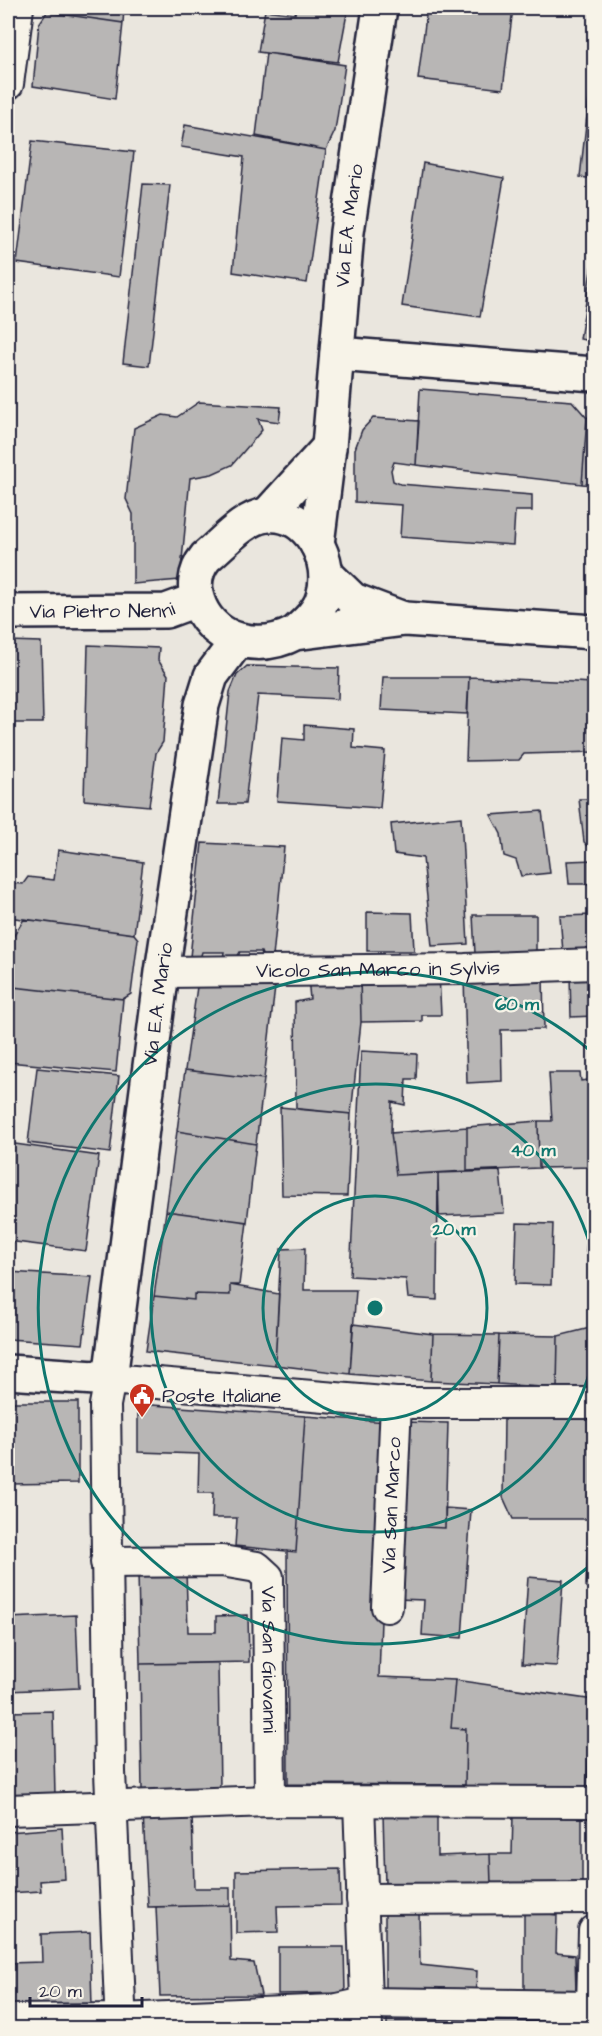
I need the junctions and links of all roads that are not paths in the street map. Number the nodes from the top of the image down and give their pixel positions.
1 (18, 8) edge
2 (380, 8) edge
3 (8, 84) edge
4 (337, 354) junction
5 (594, 374) edge
6 (329, 447) junction
7 (267, 515) junction
8 (322, 559) junction
9 (196, 600) junction
10 (8, 612) edge
11 (405, 620) junction
12 (594, 632) edge
13 (295, 633) junction
14 (238, 640) junction
15 (594, 964) edge
16 (162, 972) junction
17 (8, 1372) edge
18 (110, 1380) junction
19 (396, 1403) junction
20 (594, 1403) edge
21 (106, 1562) junction
22 (387, 1607) dead end
23 (270, 1801) junction
24 (359, 1802) junction
25 (594, 1802) edge
26 (112, 1806) junction
27 (8, 1810) edge
28 (594, 1898) edge
29 (362, 1899) junction
30 (594, 1930) edge
31 (593, 2006) edge
32 (366, 2016) edge
33 (8, 2020) edge
34 (121, 2024) edge

1 - 3 street
2 - 4 main road, Via E.A. Mario
4 - 5 main road
4 - 6 main road, Via E.A. Mario
6 - 7 main road
6 - 8 main road, Via E.A. Mario
7 - 8 main road
7 - 9 main road
8 - 11 main road
8 - 13 main road
9 - 10 main road, Via Pietro Nenni
9 - 14 main road
11 - 12 main road
11 - 13 main road
13 - 14 main road
14 - 16 main road, Via E.A. Mario
15 - 16 street, Vicolo San Marco in Sylvis
16 - 18 main road, Via E.A. Mario
17 - 18 main road
18 - 19 street
18 - 21 street
19 - 20 street
19 - 22 street, Via San Marco
21 - 23 street, Via San Giovanni
21 - 26 street
23 - 24 street
23 - 26 street
24 - 25 street
24 - 29 street
26 - 27 street
26 - 34 street
28 - 29 street
29 - 32 street
30 - 31 street
31 - 32 street
32 - 34 street
33 - 34 street

